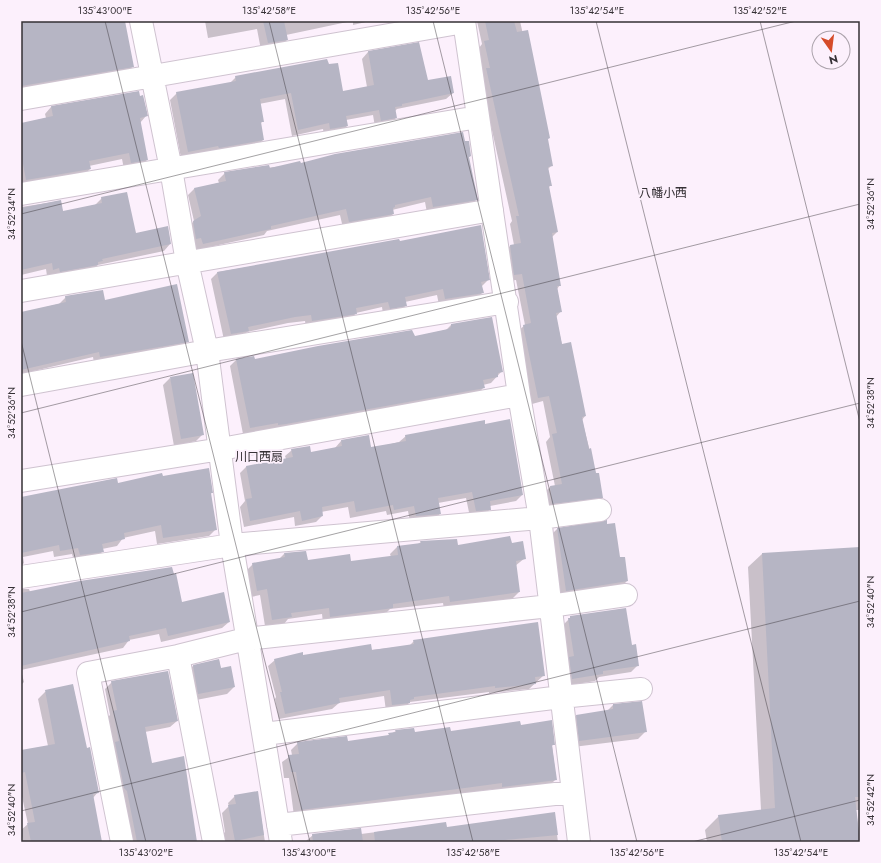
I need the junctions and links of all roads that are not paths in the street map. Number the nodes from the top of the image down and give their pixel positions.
1 (141, 21) edge
2 (464, 21) edge
3 (153, 76) junction
4 (21, 99) edge
5 (478, 117) junction
6 (171, 169) junction
7 (21, 194) edge
8 (492, 210) junction
9 (187, 262) junction
10 (21, 291) edge
11 (507, 302) junction
12 (207, 351) junction
13 (21, 385) edge
14 (519, 395) junction
15 (221, 449) junction
16 (21, 481) edge
17 (600, 510) dead end
18 (540, 518) junction
19 (232, 545) junction
20 (21, 577) edge
21 (626, 595) dead end
22 (550, 606) junction
23 (246, 639) junction
24 (178, 656) junction
25 (641, 689) dead end
26 (561, 697) junction
27 (264, 734) junction
28 (573, 792) junction
29 (279, 833) edge
30 (122, 842) edge
31 (214, 842) edge
32 (579, 842) edge

1 - 3 street
2 - 3 street
2 - 5 street
3 - 4 street
3 - 6 street
5 - 6 street
5 - 8 street
6 - 7 street
6 - 9 street
8 - 9 street
8 - 11 street
9 - 10 street
9 - 12 street
11 - 12 street
11 - 14 street
12 - 13 street
12 - 15 street
14 - 15 street
14 - 18 street
15 - 16 street
15 - 19 street
17 - 18 street
18 - 19 street
18 - 22 street
19 - 20 street
19 - 23 street
21 - 22 street
22 - 23 street
22 - 26 street
23 - 24 street
23 - 27 street
24 - 30 street
24 - 31 street
25 - 26 street
26 - 27 street
26 - 28 street
27 - 29 street
28 - 29 street
28 - 32 street

